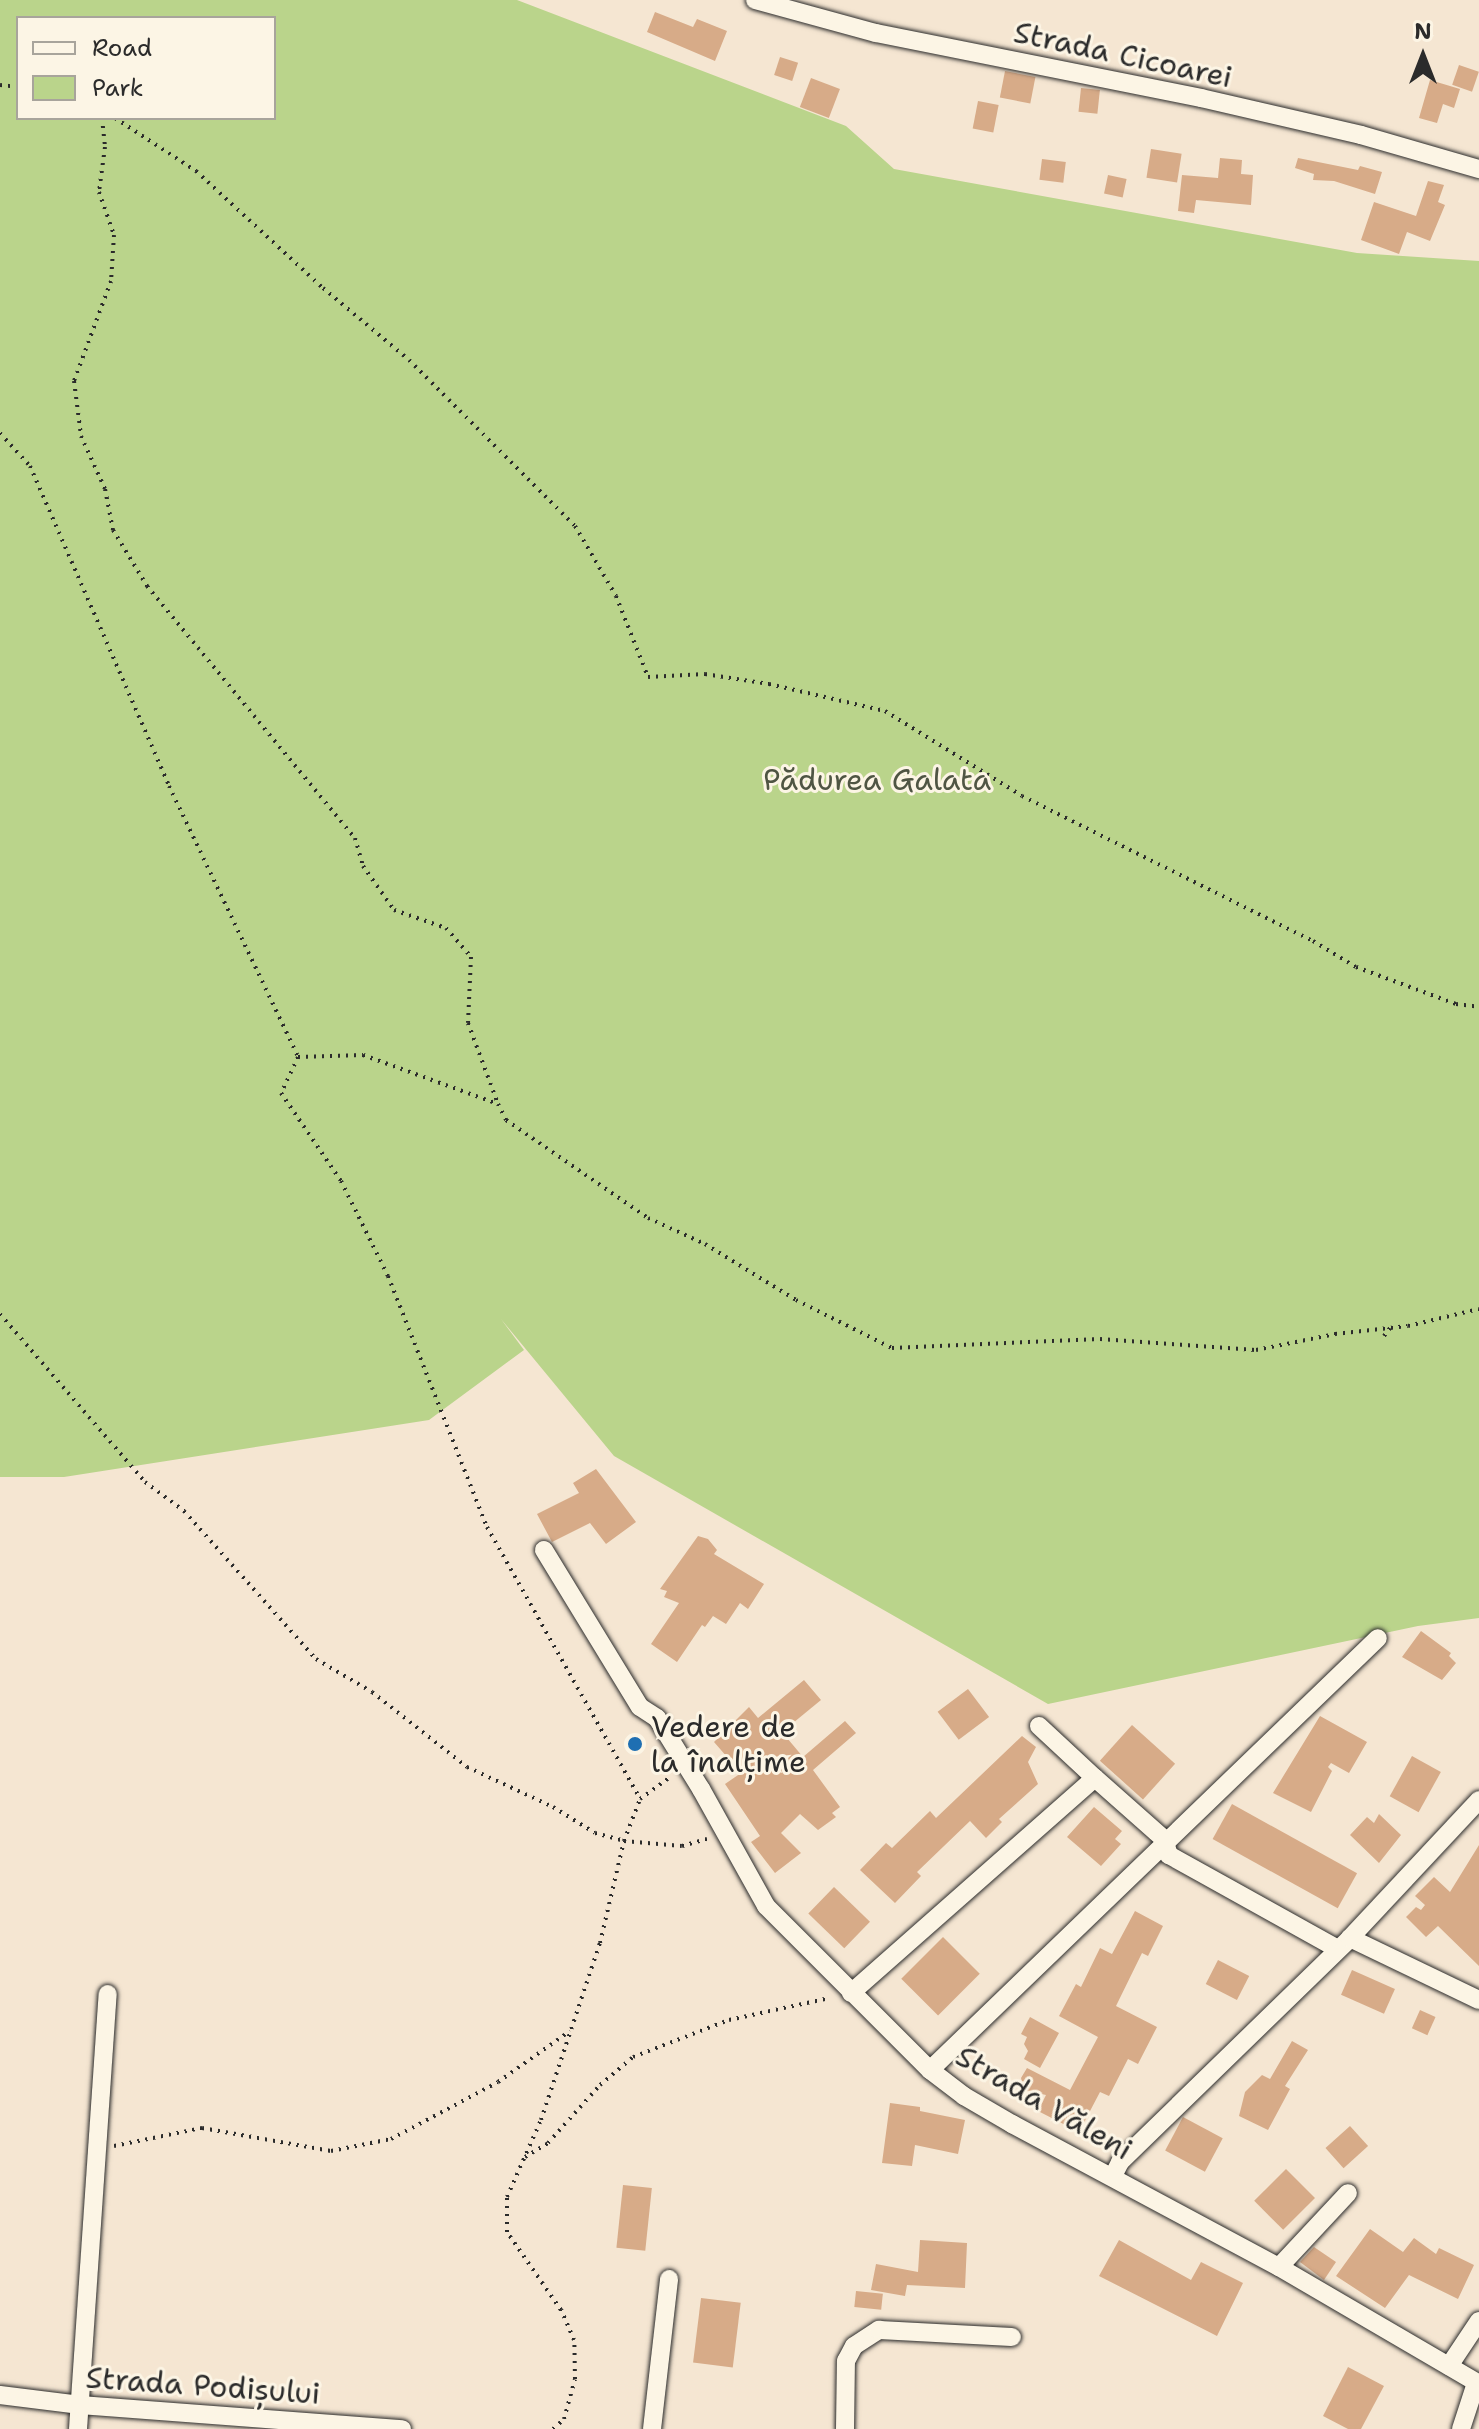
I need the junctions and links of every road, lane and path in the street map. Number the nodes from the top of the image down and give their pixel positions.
1 (755, 0) edge
2 (102, 120) edge
3 (118, 120) edge
4 (1479, 169) edge
5 (0, 433) edge
6 (1479, 1007) edge
7 (298, 1057) junction
8 (498, 1104) junction
9 (1479, 1309) edge
10 (0, 1314) edge
11 (1390, 1328) junction
12 (1384, 1336) dead end
13 (544, 1550) dead end
14 (1378, 1638) dead end
15 (1039, 1726) dead end
16 (686, 1765) junction
17 (1095, 1778) junction
18 (640, 1799) junction
19 (1475, 1811) edge
20 (728, 1833) junction
21 (624, 1841) junction
22 (1165, 1845) junction
23 (1344, 1943) junction
24 (851, 1993) junction
25 (108, 1994) dead end
26 (1479, 2000) edge
27 (571, 2030) junction
28 (930, 2070) junction
29 (96, 2150) junction
30 (523, 2159) junction
31 (1113, 2176) junction
32 (1348, 2193) dead end
33 (1279, 2267) junction
34 (669, 2279) dead end
35 (1479, 2321) edge
36 (1012, 2337) dead end
37 (1449, 2366) junction
38 (1478, 2384) edge
39 (0, 2395) edge
40 (80, 2405) junction
41 (78, 2429) edge
42 (393, 2429) edge
43 (553, 2429) edge
44 (652, 2429) edge
45 (845, 2429) edge
46 (1461, 2429) edge

1 - 4 street, Strada Cicoarei
2 - 8 path
3 - 6 path
5 - 7 path
7 - 8 path
7 - 18 path
8 - 11 path
9 - 11 path
10 - 21 path
11 - 12 path
13 - 16 street, Strada Văleni
14 - 22 street
15 - 17 street
16 - 18 path
16 - 20 street, Strada Văleni
17 - 22 street
17 - 24 street
18 - 21 path
19 - 23 street
20 - 21 path
20 - 24 street, Strada Văleni
21 - 27 path
22 - 23 street
22 - 28 street
23 - 26 street
23 - 31 street
24 - 28 street, Strada Văleni
24 - 30 path
25 - 29 street
27 - 29 path
27 - 30 path
28 - 31 street, Strada Văleni
29 - 40 street
30 - 43 path
31 - 33 street, Strada Văleni
32 - 33 street
33 - 37 street, Strada Văleni
34 - 44 street
35 - 37 street
36 - 45 street
37 - 38 street, Strada Văleni
38 - 46 street
39 - 40 street, Strada Podișului
40 - 41 street
40 - 42 street, Strada Podișului

